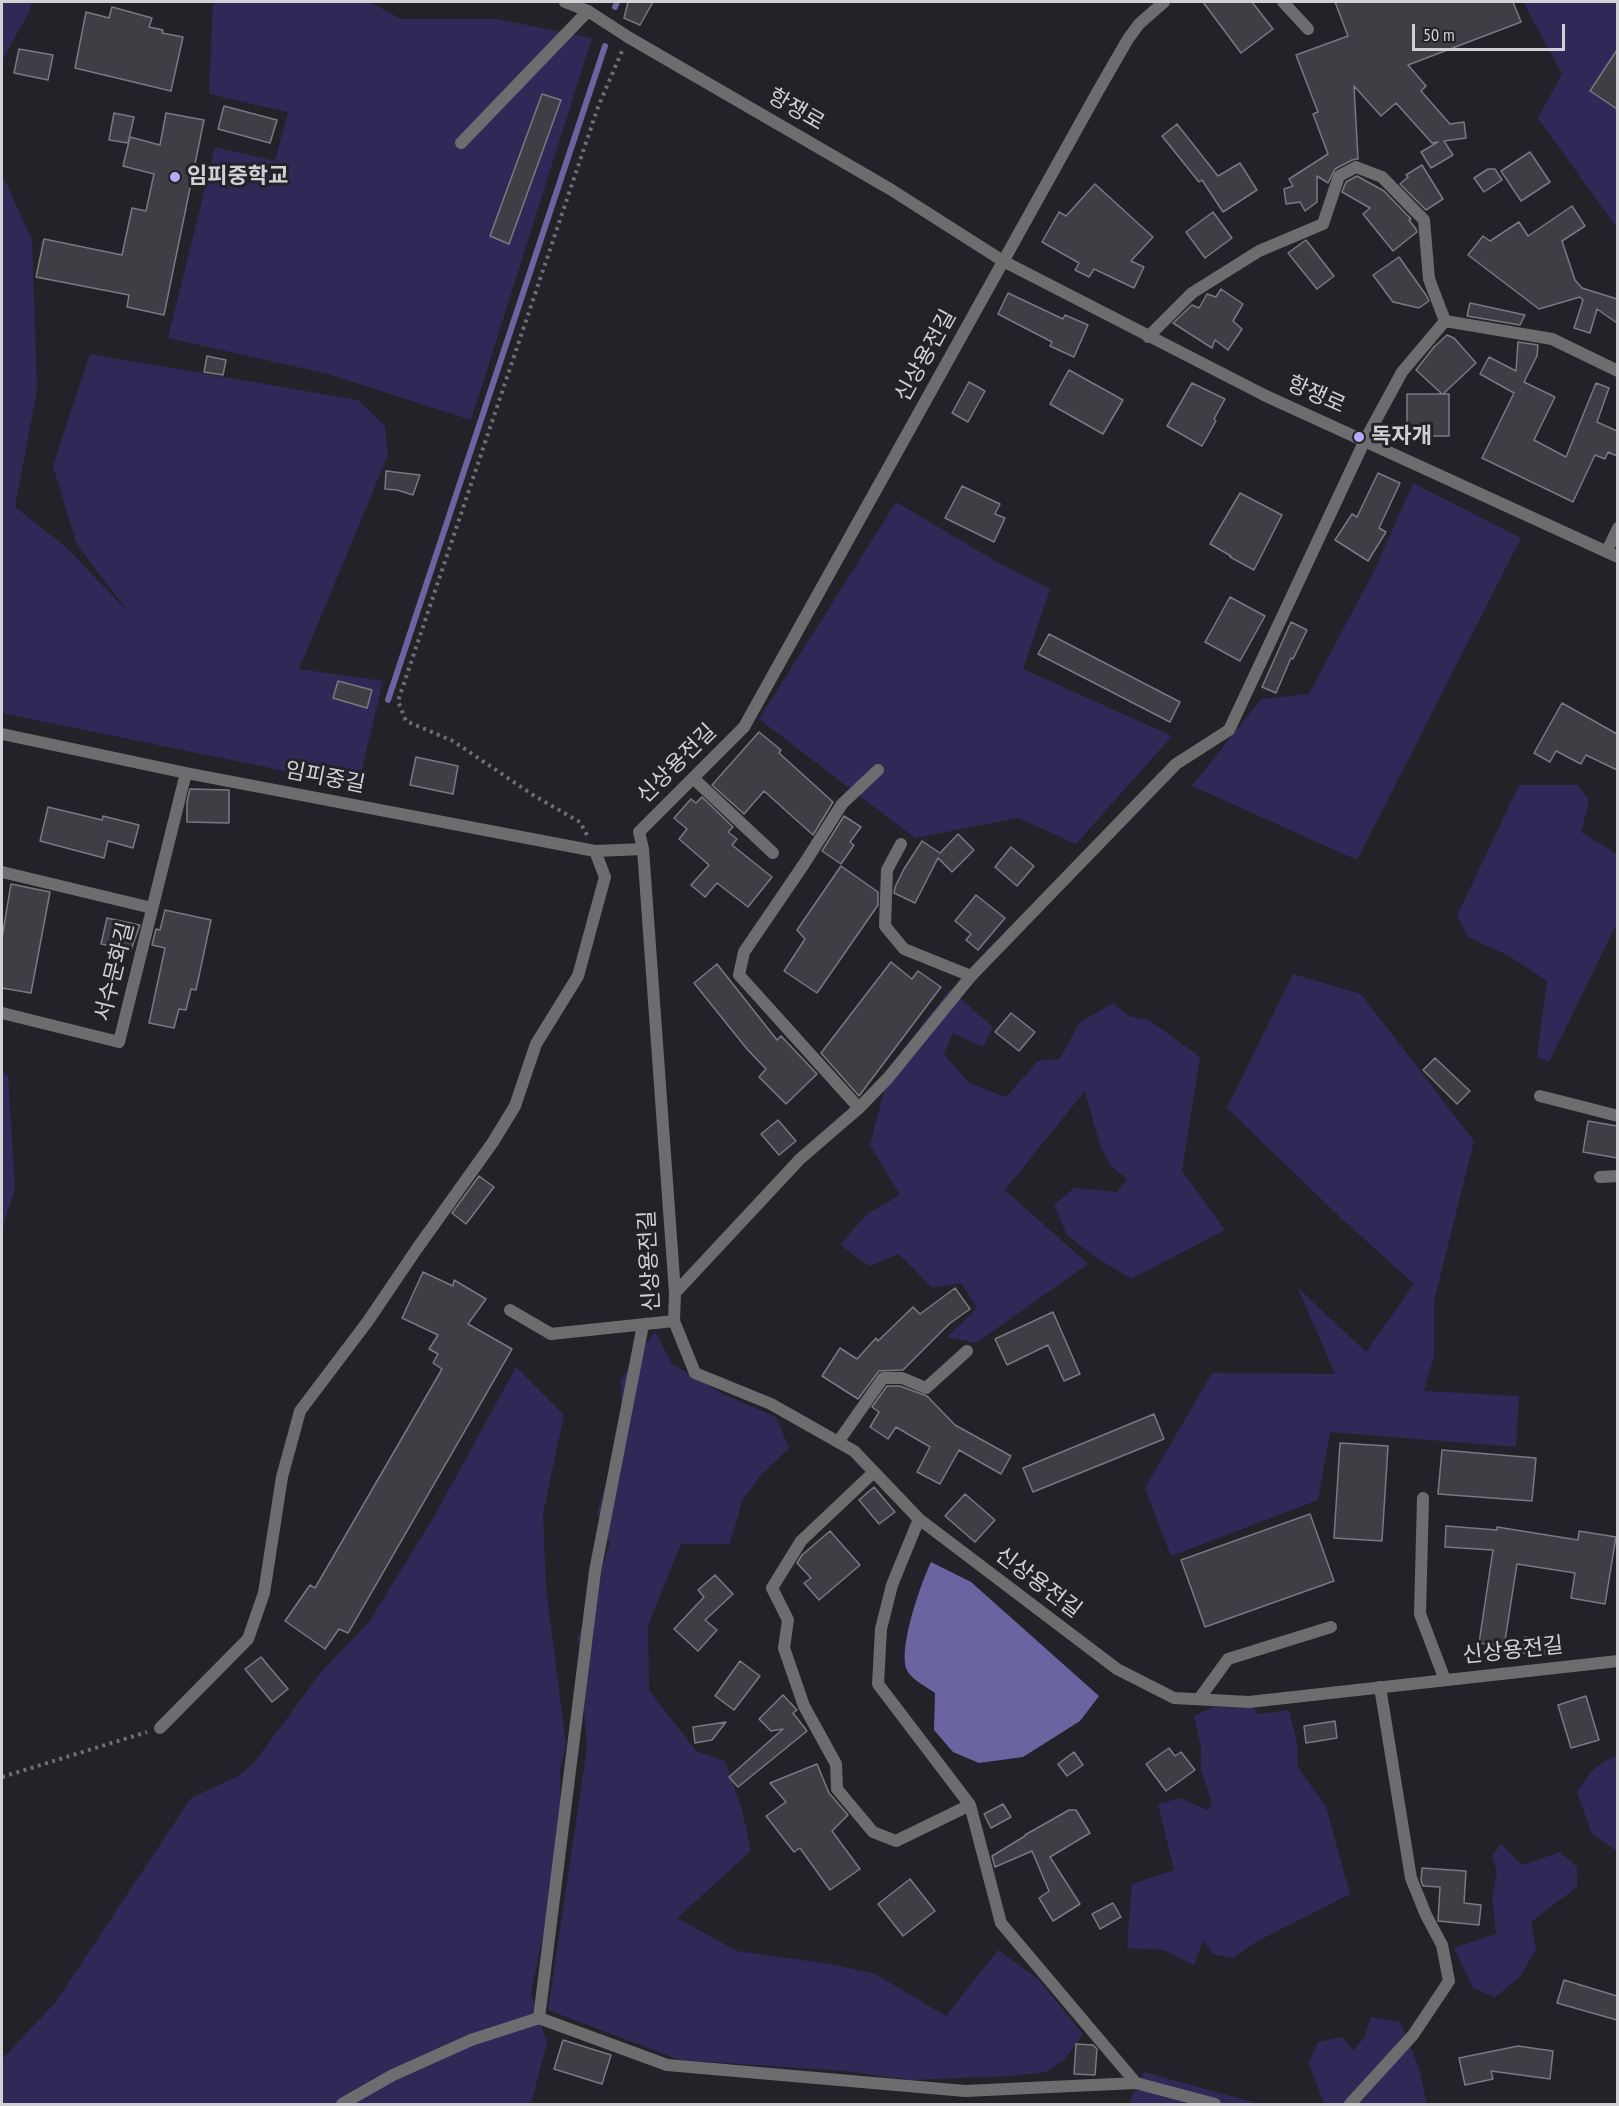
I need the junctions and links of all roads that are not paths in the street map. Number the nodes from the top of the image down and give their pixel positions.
1 (565, 2) edge
2 (1164, 2) edge
3 (1283, 2) edge
4 (588, 11) junction
5 (1308, 29) dead end
6 (461, 143) dead end
7 (1003, 261) junction
8 (1445, 321) junction
9 (1148, 337) junction
10 (1617, 371) edge
11 (1365, 440) junction
12 (1617, 528) edge
13 (1612, 554) edge
14 (2, 734) edge
15 (878, 770) dead end
16 (186, 773) junction
17 (693, 778) junction
18 (901, 844) dead end
19 (643, 849) junction
20 (595, 851) junction
21 (773, 853) dead end
22 (2, 872) edge
23 (152, 908) junction
24 (971, 976) junction
25 (2, 1013) edge
26 (1540, 1096) dead end
27 (859, 1108) junction
28 (1617, 1116) edge
29 (1617, 1176) edge
30 (1600, 1177) dead end
31 (675, 1293) junction
32 (510, 1310) dead end
33 (674, 1321) junction
34 (644, 1325) junction
35 (967, 1351) dead end
36 (838, 1442) junction
37 (874, 1472) junction
38 (1423, 1498) dead end
39 (919, 1520) junction
40 (1331, 1627) dead end
41 (1617, 1661) edge
42 (1445, 1680) junction
43 (1380, 1687) junction
44 (1198, 1699) junction
45 (160, 1728) road end
46 (970, 1805) junction
47 (539, 2018) junction
48 (1136, 2083) junction
49 (965, 2091) junction
50 (342, 2104) edge
51 (970, 2104) edge
52 (1215, 2104) edge
53 (1350, 2104) edge

1 - 4 street, 항쟁로
2 - 7 street
3 - 5 street
4 - 6 street
4 - 7 street, 항쟁로
7 - 9 street, 항쟁로
7 - 17 street, 신상용전길
8 - 9 street
8 - 10 street
8 - 11 street
9 - 11 street, 항쟁로
11 - 13 street, 항쟁로
11 - 24 street
12 - 13 street
14 - 16 street, 임피중길
15 - 27 street
16 - 20 street, 임피중길
16 - 23 street
17 - 19 street, 신상용전길
17 - 21 street
18 - 24 street
19 - 20 street, 임피중길
19 - 31 street, 신상용전길
20 - 45 street
22 - 23 street, 서수문화길
23 - 25 street, 서수문화길
24 - 27 street
26 - 28 street
27 - 31 street
29 - 30 street
31 - 33 street, 신상용전길
32 - 34 street
33 - 34 street
33 - 36 street, 신상용전길
34 - 47 street
35 - 36 street
36 - 37 street, 신상용전길
37 - 39 street, 신상용전길
37 - 46 street
38 - 42 street
39 - 44 street, 신상용전길
39 - 46 street
40 - 44 street
41 - 42 street, 신상용전길
42 - 43 street, 신상용전길
43 - 44 street, 신상용전길
43 - 53 street
46 - 48 street
47 - 49 street
47 - 50 street
48 - 49 street
48 - 52 street
49 - 51 street

